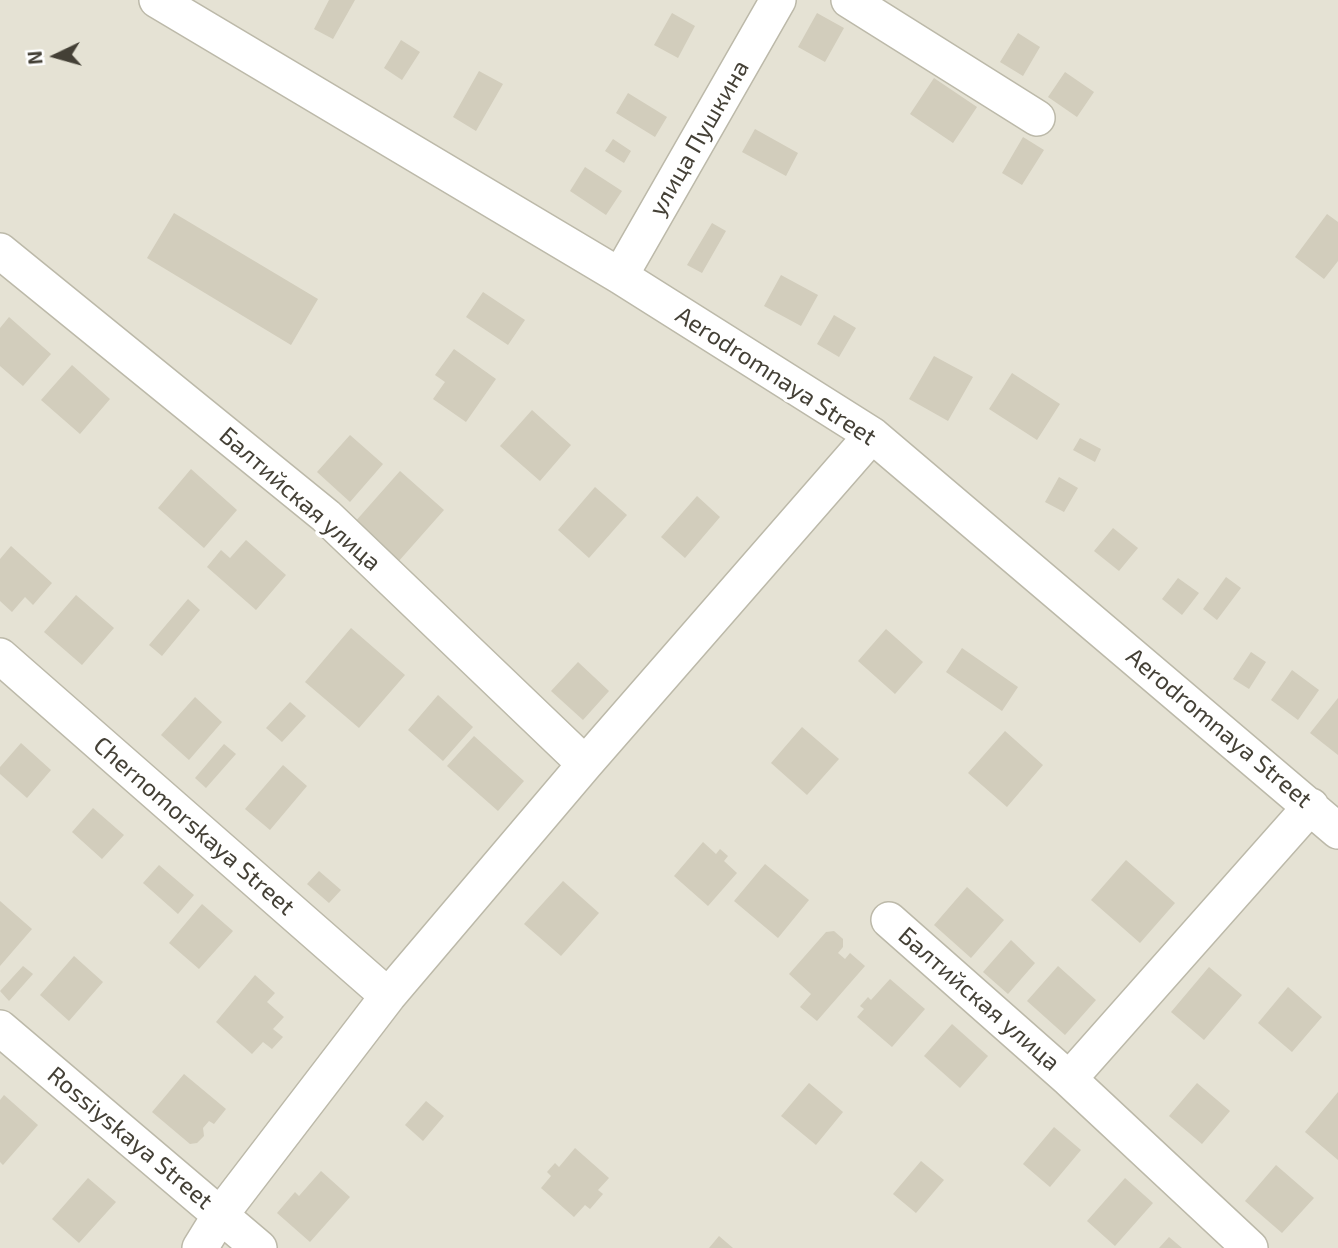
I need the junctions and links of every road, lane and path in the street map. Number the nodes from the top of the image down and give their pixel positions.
1 (157, 0) edge
2 (778, 0) edge
3 (849, 0) edge
4 (1037, 118) dead end
5 (0, 251) edge
6 (620, 276) junction
7 (872, 436) junction
8 (0, 656) edge
9 (585, 764) junction
10 (1311, 806) junction
11 (1338, 831) edge
12 (889, 920) dead end
13 (388, 996) junction
14 (0, 1028) edge
15 (1069, 1079) junction
16 (221, 1214) junction
17 (200, 1248) edge
18 (259, 1248) edge
19 (1250, 1248) edge

1 - 6 street, Aerodromnaya Street
2 - 6 street, улица Пушкина
3 - 4 street
5 - 9 street, Балтийская улица
6 - 7 street, Aerodromnaya Street
7 - 9 street
7 - 10 street, Aerodromnaya Street
8 - 13 street, Chernomorskaya Street
9 - 13 street
10 - 11 street, Aerodromnaya Street
10 - 15 street
12 - 15 street, Балтийская улица
13 - 16 street
14 - 16 street, Rossiyskaya Street
15 - 19 street, Балтийская улица
16 - 17 street
16 - 18 street, Rossiyskaya Street

